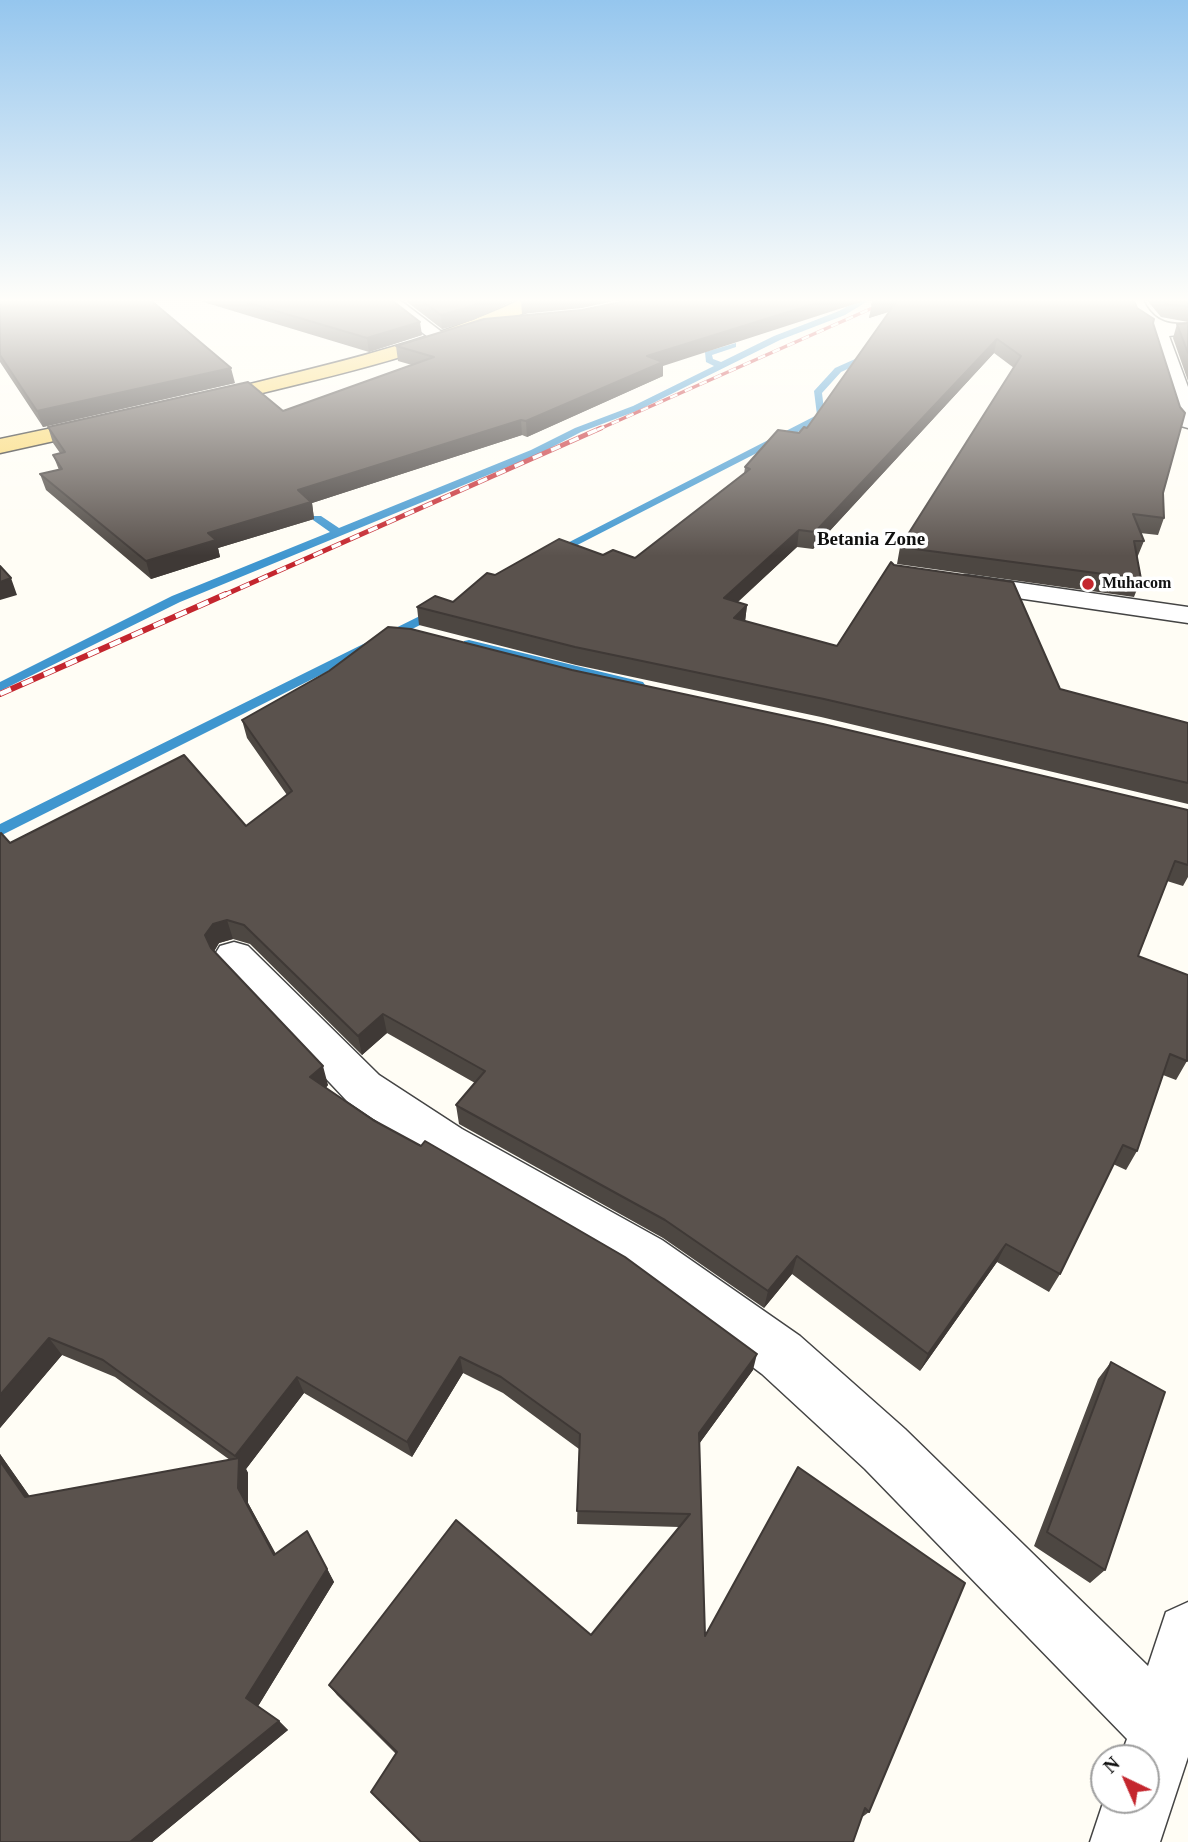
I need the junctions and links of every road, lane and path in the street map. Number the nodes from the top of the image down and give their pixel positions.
1 (273, 384) edge
2 (1177, 384) edge
3 (181, 406) edge
4 (116, 421) edge
5 (1188, 422) edge
6 (0, 446) edge
7 (941, 580) edge
8 (1188, 615) edge
9 (234, 956) dead end
10 (1188, 1634) edge
11 (1145, 1744) edge
12 (1158, 1744) edge
13 (1134, 1814) edge
14 (1125, 1842) edge

1 - 3 main road
2 - 5 street
4 - 6 main road
7 - 8 street
9 - 11 street
10 - 12 street
13 - 14 street

